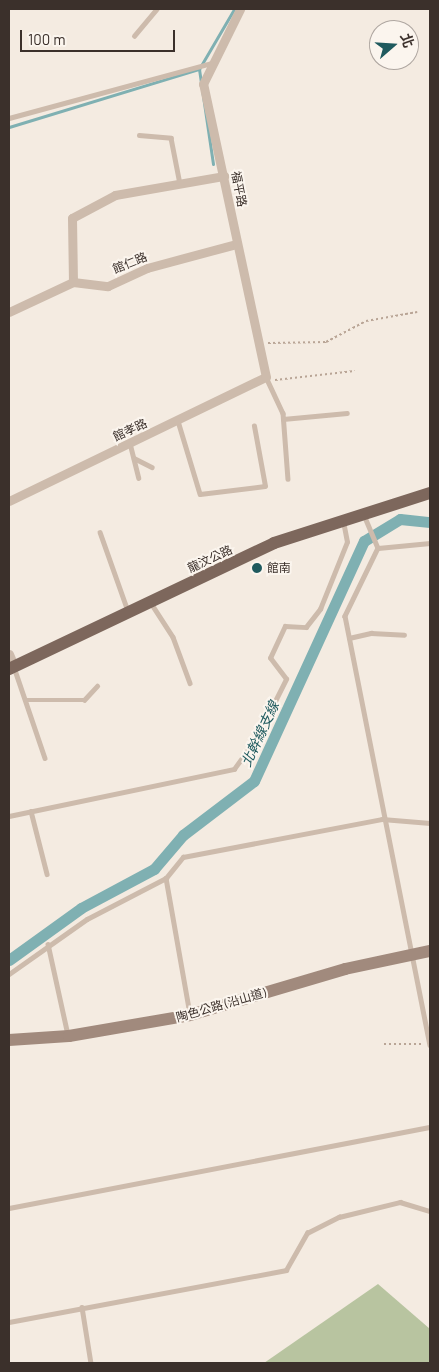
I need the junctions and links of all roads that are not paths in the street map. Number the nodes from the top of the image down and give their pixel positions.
1 (157, 9) edge
2 (240, 9) edge
3 (134, 36) dead end
4 (211, 63) junction
5 (9, 118) edge
6 (138, 135) dead end
7 (224, 176) junction
8 (180, 184) junction
9 (236, 244) junction
10 (73, 282) junction
11 (9, 312) edge
12 (266, 380) junction
13 (348, 413) dead end
14 (283, 419) junction
15 (178, 421) junction
16 (254, 426) dead end
17 (130, 443) junction
18 (134, 458) junction
19 (152, 467) dead end
20 (139, 478) dead end
21 (288, 479) dead end
22 (430, 493) edge
23 (9, 501) edge
24 (364, 514) junction
25 (343, 521) junction
26 (100, 532) dead end
27 (430, 543) edge
28 (378, 548) junction
29 (150, 602) junction
30 (128, 612) junction
31 (404, 635) dead end
32 (349, 638) junction
33 (10, 663) edge
34 (190, 683) dead end
35 (97, 686) dead end
36 (25, 700) junction
37 (45, 758) dead end
38 (31, 811) junction
39 (9, 816) edge
40 (382, 819) junction
41 (430, 823) edge
42 (47, 874) dead end
43 (166, 878) junction
44 (48, 944) junction
45 (430, 951) edge
46 (410, 954) junction
47 (9, 974) edge
48 (190, 1015) junction
49 (69, 1036) junction
50 (9, 1040) edge
51 (430, 1045) edge
52 (430, 1128) edge
53 (9, 1208) edge
54 (430, 1211) edge
55 (82, 1306) junction
56 (9, 1322) edge
57 (91, 1363) edge

1 - 3 lane
2 - 4 street, 福平路
4 - 5 lane
4 - 7 street, 福平路
6 - 8 lane
7 - 8 street
7 - 9 street, 福平路
8 - 10 street
9 - 10 street, 館仁路
9 - 12 street, 福平路
10 - 11 street
12 - 14 lane
12 - 15 street, 館孝路
13 - 14 lane
14 - 21 lane
15 - 16 lane
15 - 17 street, 館孝路
17 - 18 lane
17 - 23 street, 館孝路
18 - 19 lane
18 - 20 lane
22 - 24 main road, 龍汶公路
24 - 25 main road, 龍汶公路
24 - 28 lane
25 - 29 main road, 龍汶公路
25 - 38 lane
26 - 30 lane
27 - 28 lane
28 - 32 lane
29 - 30 main road, 龍汶公路
29 - 34 lane
30 - 33 main road, 龍汶公路
31 - 32 lane
32 - 40 lane
33 - 36 lane
35 - 36 lane
36 - 37 lane
38 - 39 lane
38 - 42 lane
40 - 41 lane
40 - 43 lane
40 - 46 lane
43 - 44 lane
43 - 48 lane
44 - 47 lane
44 - 49 lane
45 - 46 main road, 陶色公路 (沿山道)
46 - 48 main road, 陶色公路 (沿山道)
46 - 51 lane
48 - 49 main road, 陶色公路 (沿山道)
49 - 50 main road, 陶色公路 (沿山道)
52 - 53 lane
54 - 55 lane
55 - 56 lane
55 - 57 lane

